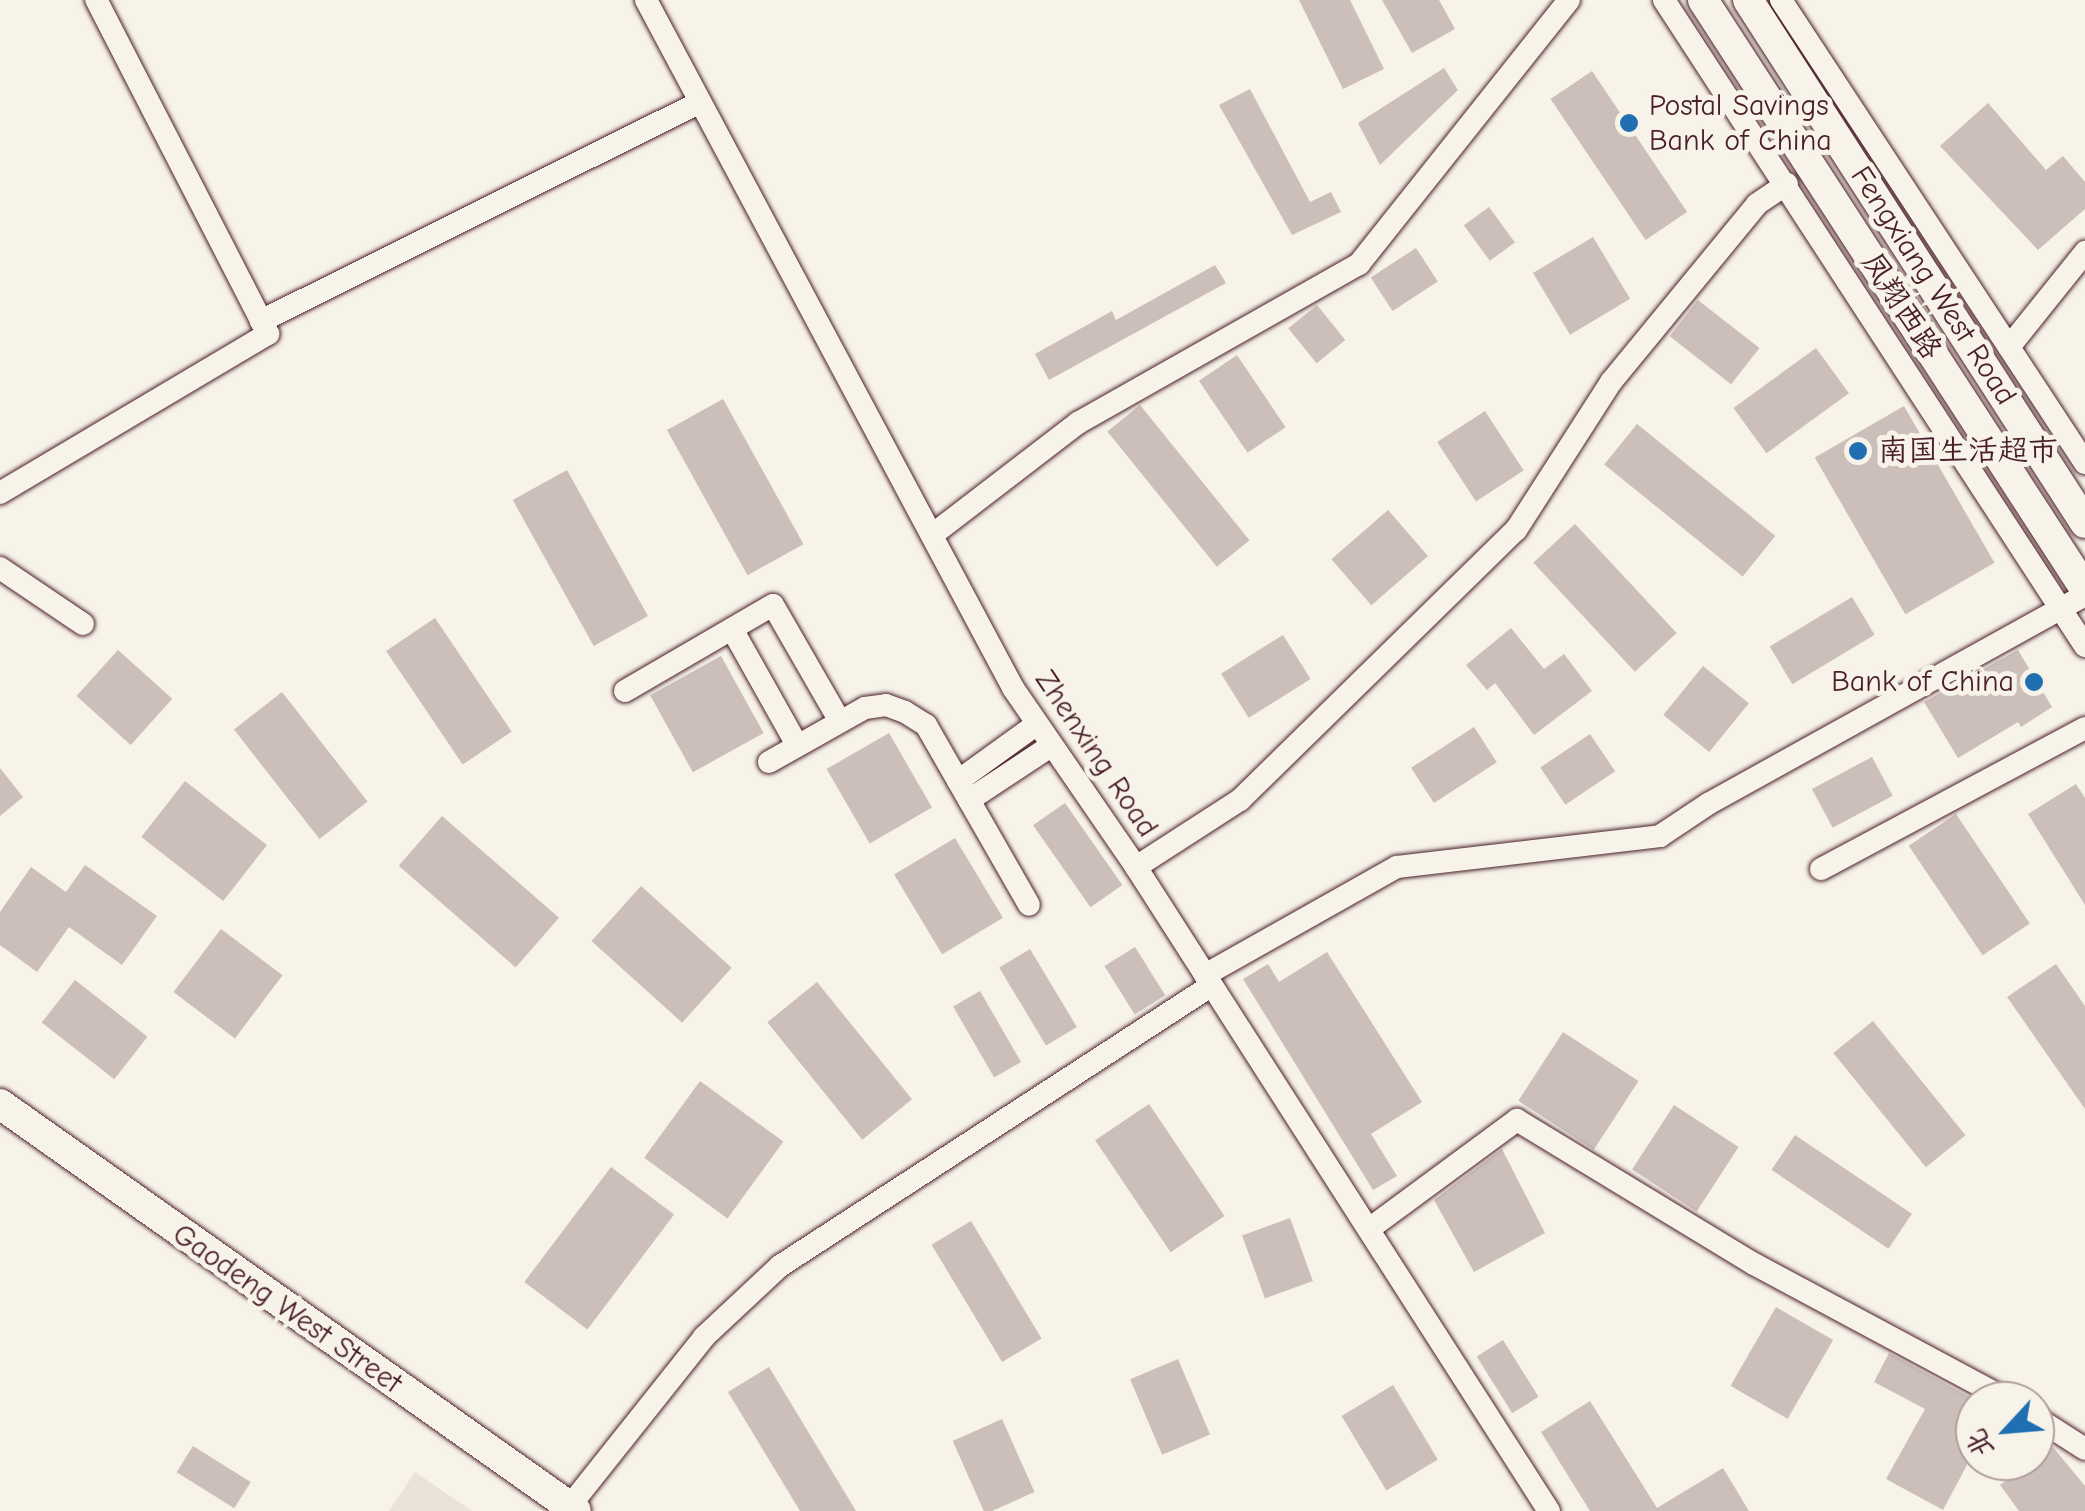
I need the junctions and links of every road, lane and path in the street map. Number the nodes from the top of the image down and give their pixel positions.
1 (96, 0) edge
2 (646, 0) edge
3 (1569, 0) edge
4 (1664, 0) edge
5 (1702, 0) edge
6 (1748, 0) edge
7 (1781, 0) edge
8 (700, 102) junction
9 (1787, 184) junction
10 (2085, 252) edge
11 (261, 321) junction
12 (2009, 347) junction
13 (2085, 463) edge
14 (0, 493) edge
15 (2085, 522) edge
16 (932, 535) junction
17 (0, 568) edge
18 (2085, 592) edge
19 (2061, 609) junction
20 (83, 624) dead end
21 (732, 629) junction
22 (2085, 646) edge
23 (625, 691) dead end
24 (839, 720) junction
25 (1036, 724) junction
26 (2085, 728) edge
27 (797, 745) junction
28 (1051, 746) junction
29 (769, 762) dead end
30 (963, 790) junction
31 (1136, 866) junction
32 (1821, 869) dead end
33 (1029, 904) dead end
34 (1208, 980) junction
35 (0, 1104) edge
36 (0, 1129) edge
37 (1368, 1230) junction
38 (1973, 1381) edge
39 (2055, 1430) edge
40 (2085, 1449) edge
41 (562, 1510) edge
42 (1548, 1511) edge

1 - 11 street
2 - 8 street, Zhenxing Road
3 - 16 street
4 - 9 street, 凤翔西路
5 - 18 main road, Fengxiang West Road
6 - 15 main road, Fengxiang West Road
7 - 12 street
8 - 11 street
8 - 16 street, Zhenxing Road
9 - 19 street, 凤翔西路
9 - 31 street
10 - 12 street
11 - 14 street
12 - 13 street
16 - 25 street, Zhenxing Road
17 - 20 street
18 - 19 street
19 - 22 street, 凤翔西路
19 - 34 street
21 - 23 street
21 - 24 street
21 - 27 street
24 - 27 street
24 - 30 street
25 - 28 street, Zhenxing Road
25 - 30 street
26 - 32 street
27 - 29 street
28 - 30 street
28 - 31 street, Zhenxing Road
30 - 33 street
31 - 34 street, Zhenxing Road
34 - 37 street, Zhenxing Road
34 - 41 street
35 - 41 main road, Gaodeng West Street
36 - 41 main road, Gaodeng West Street
37 - 38 street
37 - 42 street, Zhenxing Road
39 - 40 street

